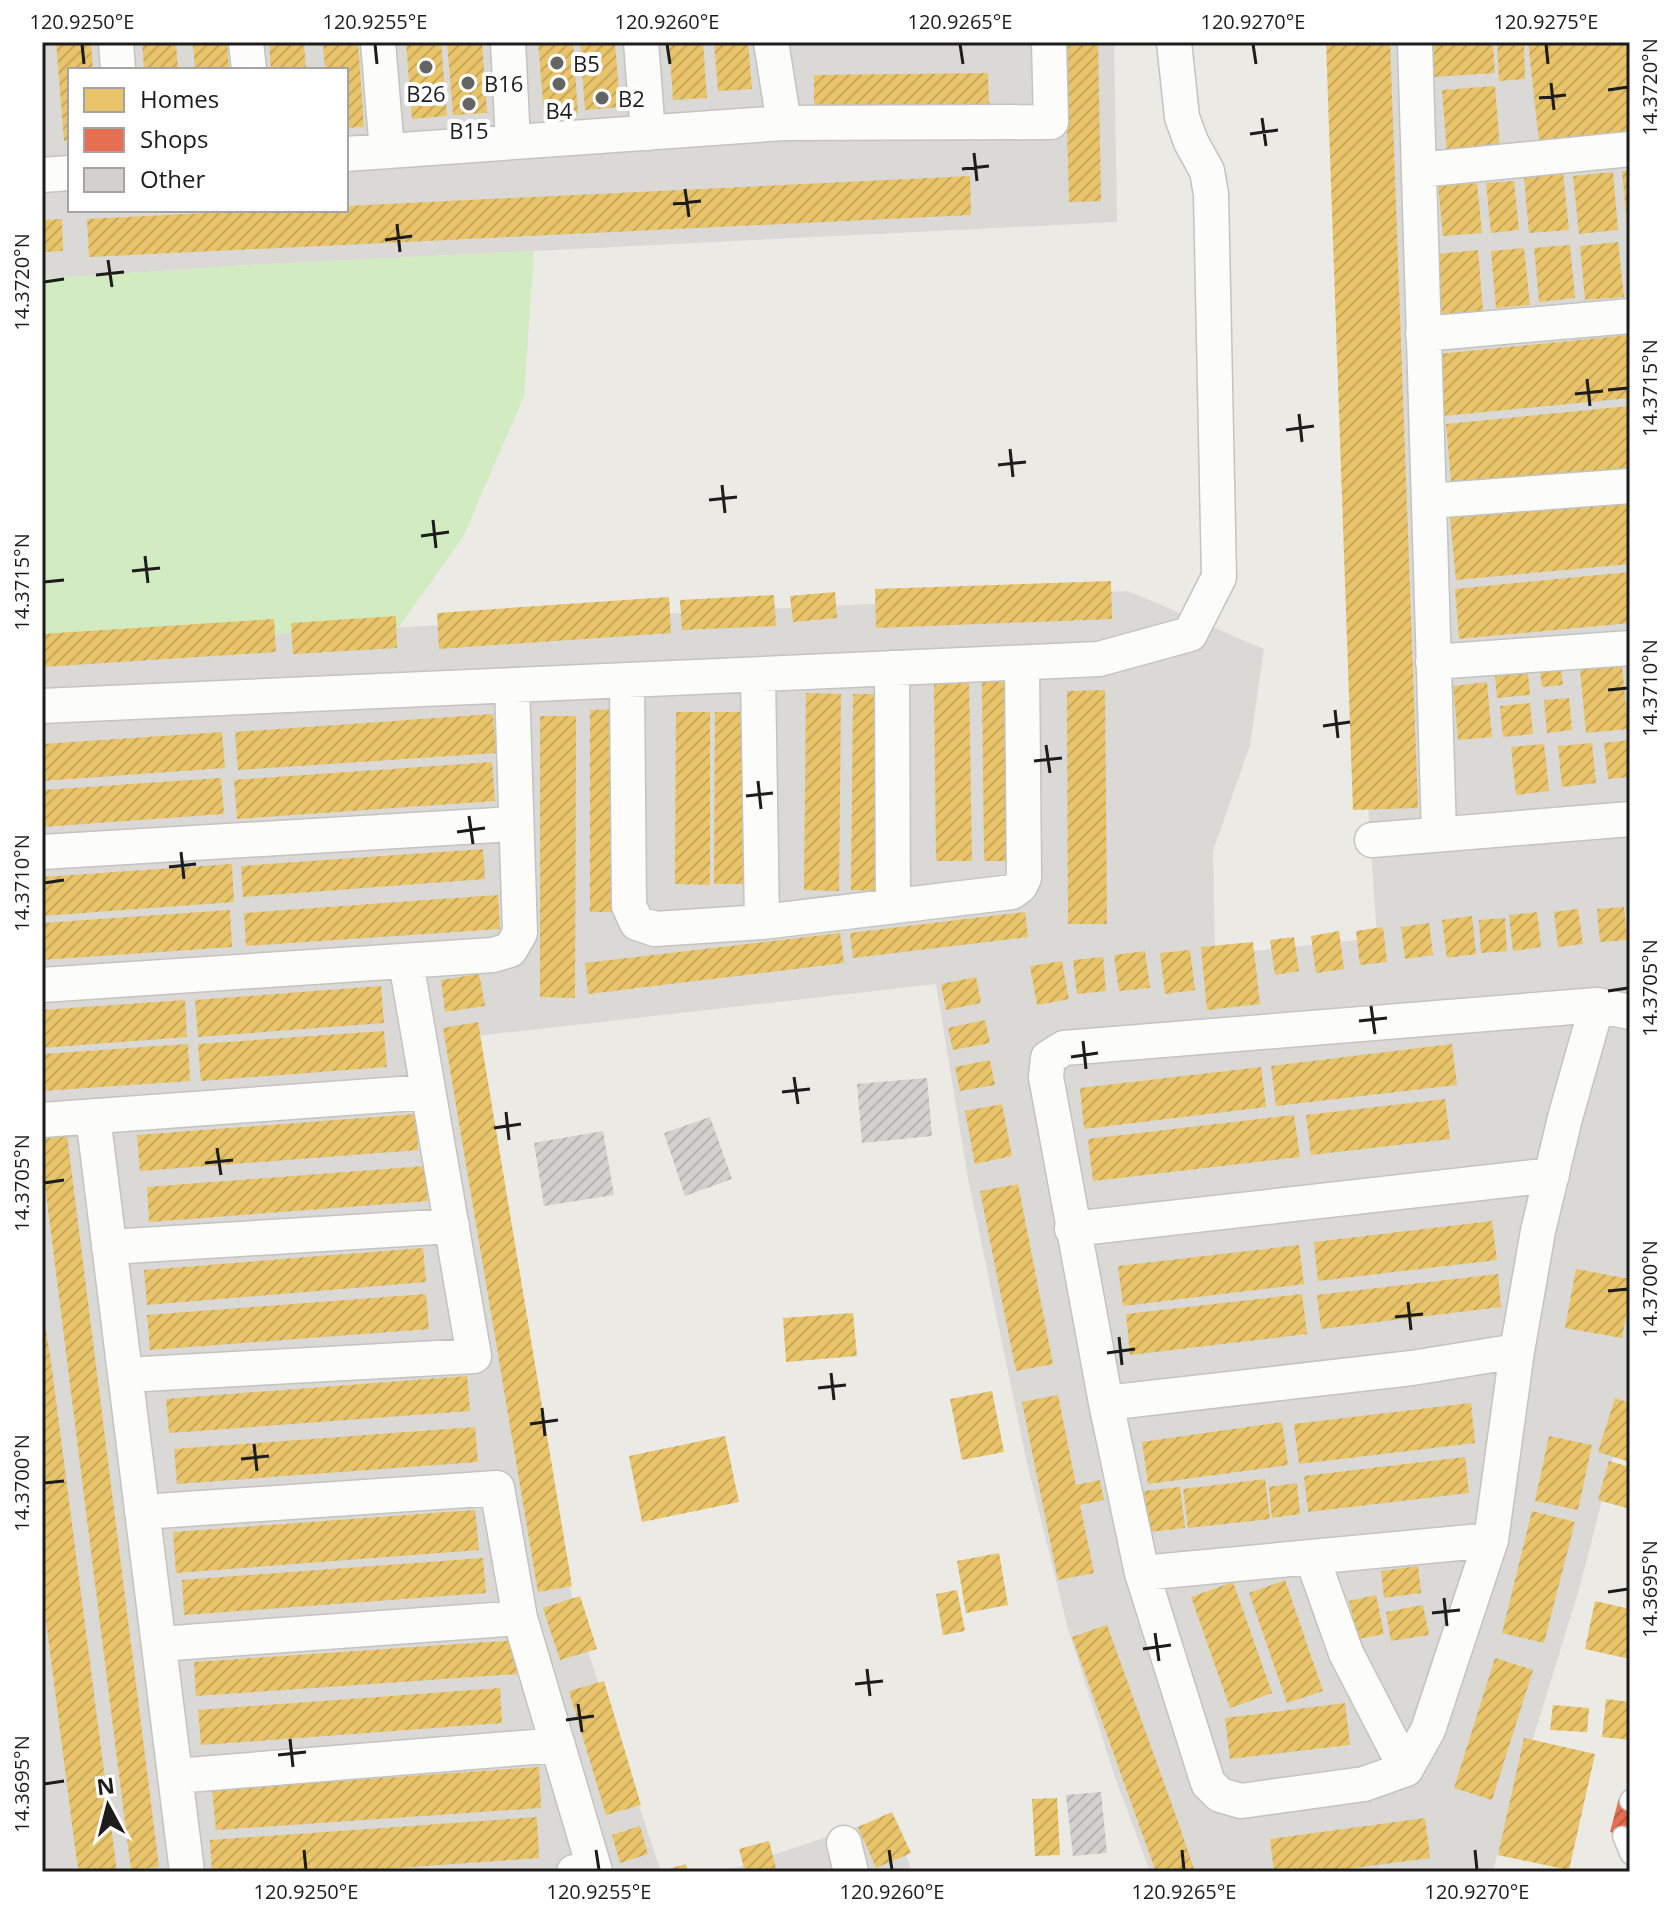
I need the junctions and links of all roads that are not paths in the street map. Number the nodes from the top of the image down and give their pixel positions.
1 (116, 42) edge
2 (246, 42) edge
3 (378, 42) edge
4 (508, 42) edge
5 (641, 42) edge
6 (771, 42) edge
7 (1049, 42) edge
8 (1174, 42) edge
9 (1415, 42) edge
10 (118, 68) edge
11 (249, 68) edge
12 (784, 123) junction
13 (648, 133) junction
14 (513, 142) junction
15 (1630, 149) edge
16 (387, 151) junction
17 (348, 154) edge
18 (1419, 170) junction
19 (68, 173) edge
20 (42, 175) edge
21 (1630, 316) edge
22 (1423, 334) junction
23 (1630, 486) edge
24 (1429, 501) junction
25 (1630, 648) edge
26 (1433, 662) junction
27 (1022, 663) junction
28 (892, 668) junction
29 (758, 675) junction
30 (627, 681) junction
31 (512, 685) junction
32 (42, 706) edge
33 (1630, 819) edge
34 (515, 824) junction
35 (1439, 834) junction
36 (1372, 840) dead end
37 (42, 852) edge
38 (893, 906) junction
39 (762, 922) junction
40 (406, 962) junction
41 (42, 985) edge
42 (1614, 1008) edge
43 (428, 1092) junction
44 (93, 1116) junction
45 (42, 1120) edge
46 (1552, 1175) junction
47 (452, 1226) junction
48 (1072, 1229) junction
49 (109, 1247) junction
50 (1517, 1351) junction
51 (125, 1375) junction
52 (1106, 1403) junction
53 (142, 1512) junction
54 (1491, 1540) junction
55 (1312, 1557) junction
56 (1142, 1573) junction
57 (520, 1618) junction
58 (159, 1644) junction
59 (558, 1745) junction
60 (1406, 1769) junction
61 (175, 1776) junction
62 (1622, 1836) dead end
63 (1630, 1855) edge
64 (187, 1872) edge
65 (574, 1872) edge

1 - 10 street
2 - 11 street
3 - 16 street
4 - 14 street
5 - 13 street
6 - 12 street
7 - 12 street
8 - 27 street
9 - 18 street
12 - 13 street
13 - 14 street
14 - 16 street
15 - 18 street
16 - 17 street
18 - 22 street
19 - 20 street
21 - 22 street
22 - 24 street
23 - 24 street
24 - 26 street
25 - 26 street
26 - 35 street
27 - 28 street
27 - 38 street
28 - 29 street
28 - 38 street
29 - 30 street
29 - 39 street
30 - 31 street
30 - 39 street
31 - 32 street
31 - 34 street
33 - 35 street
34 - 37 street
34 - 40 street
35 - 36 street
38 - 39 street
40 - 41 street
40 - 43 street
42 - 46 street
42 - 48 street
43 - 44 street
43 - 47 street
44 - 45 street
44 - 49 street
46 - 48 street
46 - 50 street
47 - 49 street
47 - 51 street
48 - 52 street
49 - 51 street
50 - 52 street
50 - 54 street
51 - 53 street
52 - 56 street
53 - 57 street
53 - 58 street
54 - 55 street
54 - 60 street
55 - 56 street
55 - 60 street
56 - 60 street
57 - 58 street
57 - 59 street
58 - 61 street
59 - 61 street
59 - 65 street
61 - 64 street
62 - 63 lane

